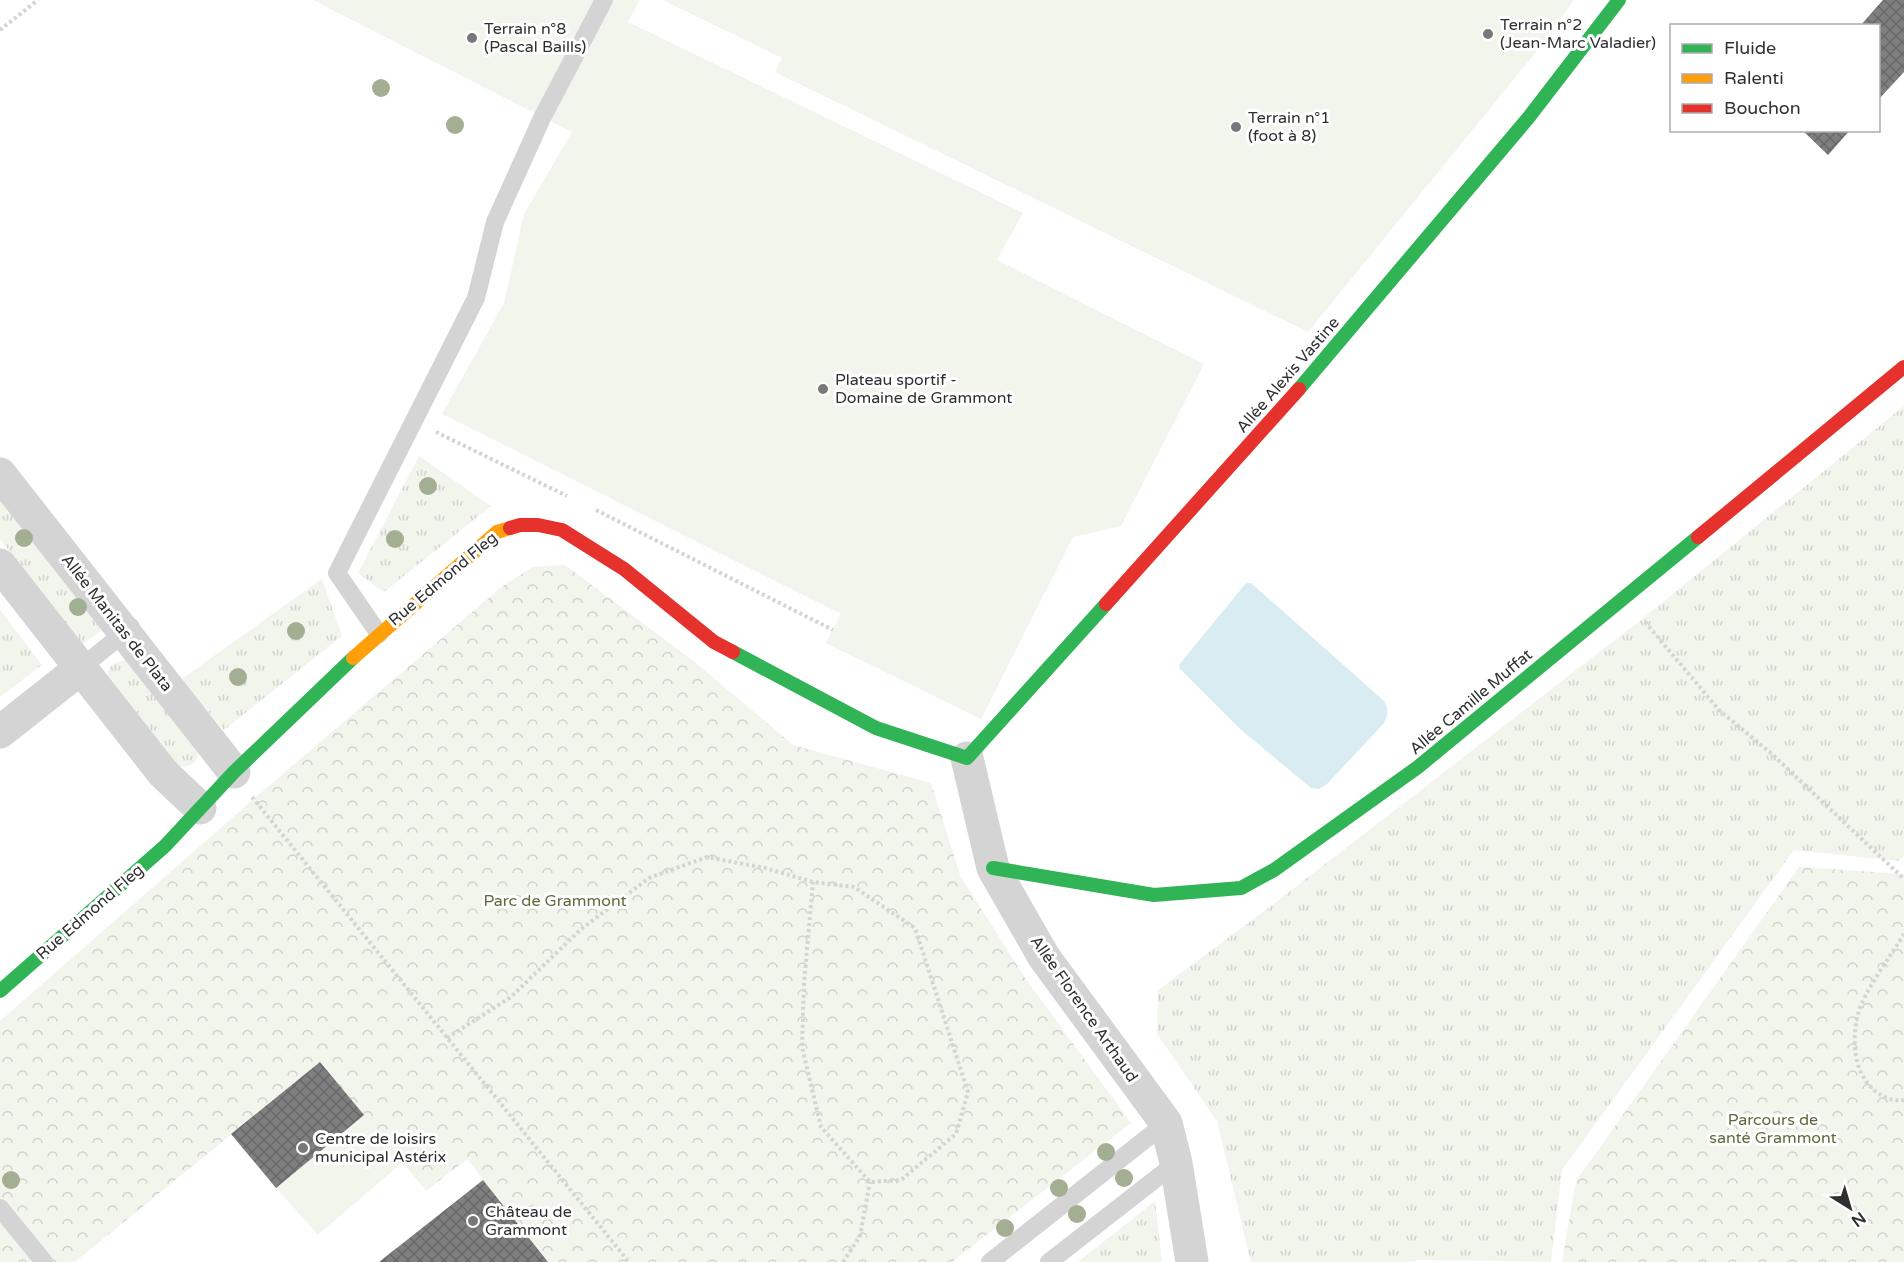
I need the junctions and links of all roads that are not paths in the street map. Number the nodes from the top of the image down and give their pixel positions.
1 (604, 0) edge
2 (1618, 0) edge
3 (1904, 367) edge
4 (0, 474) edge
5 (0, 565) edge
6 (131, 628) junction
7 (379, 634) junction
8 (81, 668) junction
9 (0, 732) edge
10 (967, 758) junction
11 (234, 772) junction
12 (200, 808) junction
13 (993, 868) junction
14 (0, 991) edge
15 (1166, 1123) junction
16 (1176, 1163) junction
17 (0, 1208) edge
18 (44, 1262) edge
19 (990, 1262) edge
20 (1049, 1262) edge
21 (1192, 1262) edge

1 - 7 lane
2 - 10 street, Allée Alexis Vastine
3 - 13 street, Allée Camille Muffat
4 - 6 street, Allée Manitas de Plata
5 - 8 street
6 - 8 lane
6 - 11 street, Allée Manitas de Plata
7 - 10 street, Rue Edmond Fleg
7 - 11 street, Rue Edmond Fleg
8 - 9 street
8 - 12 street
10 - 13 street, Allée Florence Arthaud
11 - 12 street, Rue Edmond Fleg
12 - 14 street, Rue Edmond Fleg
13 - 15 street, Allée Florence Arthaud
15 - 16 street, Allée Florence Arthaud
15 - 19 lane
16 - 20 lane
16 - 21 street, Allée Florence Arthaud
17 - 18 lane

